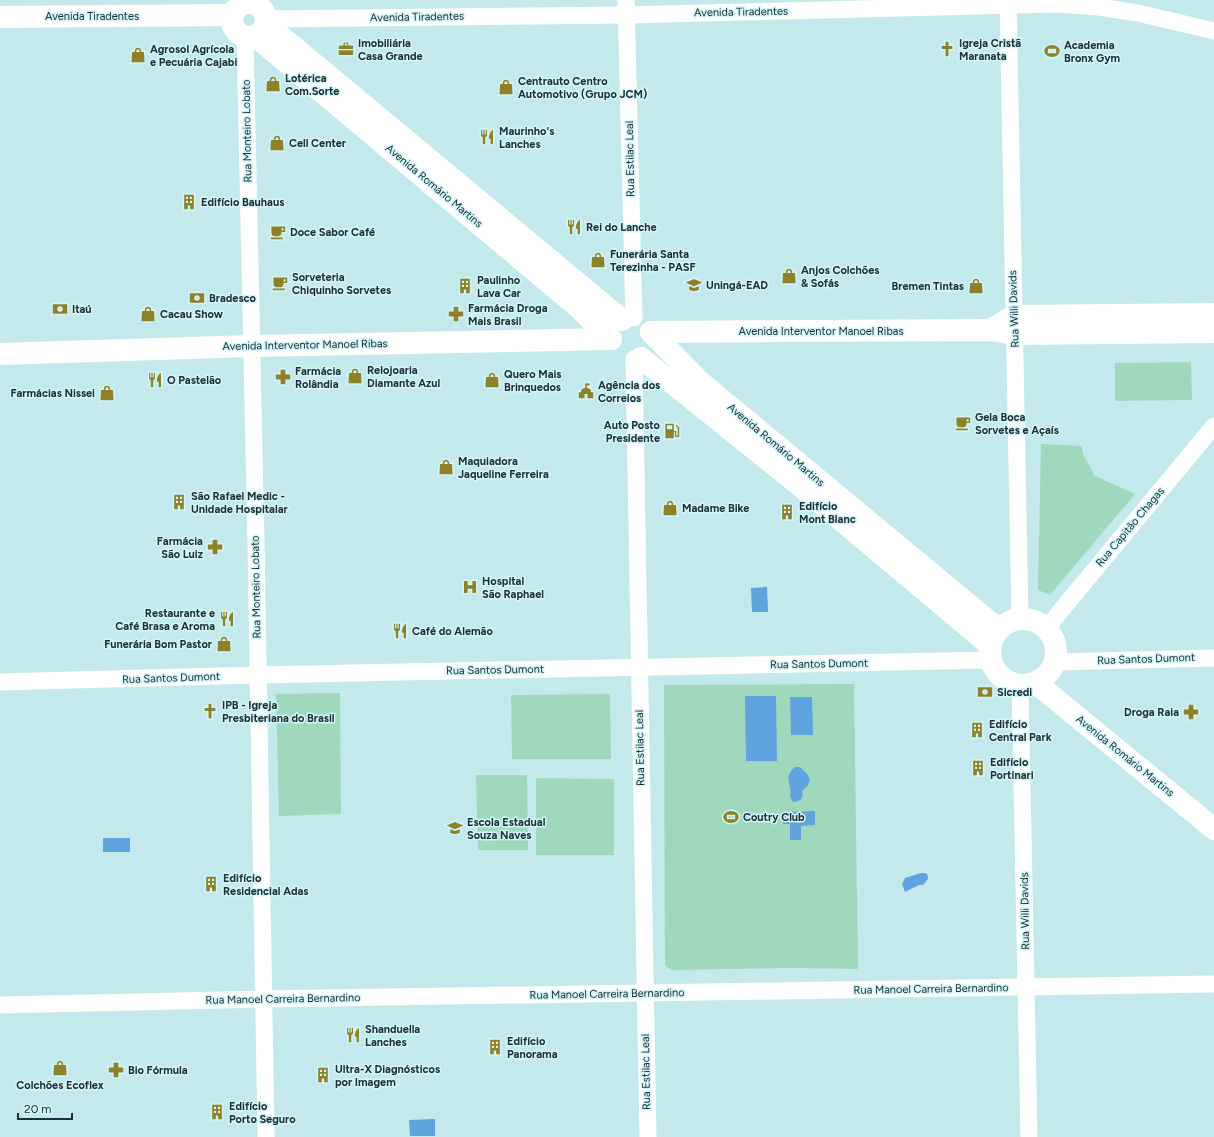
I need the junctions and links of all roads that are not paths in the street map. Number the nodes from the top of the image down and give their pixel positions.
1 (1008, 2) edge
2 (244, 6) edge
3 (626, 7) edge
4 (0, 17) edge
5 (258, 29) junction
6 (1214, 31) edge
7 (406, 152) junction
8 (1214, 314) edge
9 (628, 319) junction
10 (1014, 325) junction
11 (651, 332) junction
12 (1214, 332) edge
13 (611, 339) junction
14 (251, 346) junction
15 (0, 354) edge
16 (637, 359) junction
17 (1214, 426) edge
18 (803, 478) junction
19 (1020, 619) junction
20 (1047, 629) junction
21 (993, 645) junction
22 (1214, 658) edge
23 (639, 667) junction
24 (258, 675) junction
25 (1040, 676) junction
26 (0, 682) edge
27 (1214, 809) edge
28 (1214, 829) edge
29 (1214, 984) edge
30 (1026, 987) junction
31 (644, 993) junction
32 (263, 999) junction
33 (0, 1005) edge
34 (266, 1137) edge
35 (648, 1137) edge
36 (1029, 1137) edge

1 - 3 street, Avenida Tiradentes
1 - 6 street, Avenida Tiradentes
1 - 10 street, Rua Willi Davids
2 - 4 street, Avenida Tiradentes
2 - 5 street
2 - 5 street
3 - 5 street, Avenida Tiradentes
3 - 9 street, Rua Estilac Leal
5 - 7 street, Avenida Romário Martins
5 - 14 street, Rua Monteiro Lobato
7 - 9 street, Avenida Romário Martins
7 - 13 street, Avenida Romário Martins
8 - 10 street, Avenida Interventor Manoel Ribas
9 - 11 street
9 - 13 street
10 - 11 street, Avenida Interventor Manoel Ribas
10 - 12 street, Avenida Interventor Manoel Ribas
10 - 19 street, Rua Willi Davids
11 - 16 street
11 - 18 street, Avenida Romário Martins
13 - 14 street, Avenida Interventor Manoel Ribas
13 - 16 street
14 - 15 street, Avenida Interventor Manoel Ribas
14 - 24 street, Rua Monteiro Lobato
16 - 18 street, Avenida Romário Martins
16 - 23 street, Rua Estilac Leal
17 - 20 street, Rua Capitão Chagas
18 - 21 street, Avenida Romário Martins
19 - 20 street
19 - 21 street
20 - 25 street
21 - 23 street, Rua Santos Dumont
21 - 25 street
22 - 25 street, Rua Santos Dumont
23 - 24 street, Rua Santos Dumont
23 - 31 street, Rua Estilac Leal
24 - 26 street, Rua Santos Dumont
24 - 32 street, Rua Monteiro Lobato
25 - 27 street, Avenida Romário Martins
25 - 28 street, Avenida Romário Martins
25 - 30 street, Rua Willi Davids
29 - 30 street, Rua Manoel Carreira Bernardino
30 - 31 street, Rua Manoel Carreira Bernardino
30 - 36 street, Rua Willi Davids
31 - 32 street, Rua Manoel Carreira Bernardino
31 - 35 street, Rua Estilac Leal
32 - 33 street, Rua Manoel Carreira Bernardino
32 - 34 street, Rua Monteiro Lobato

